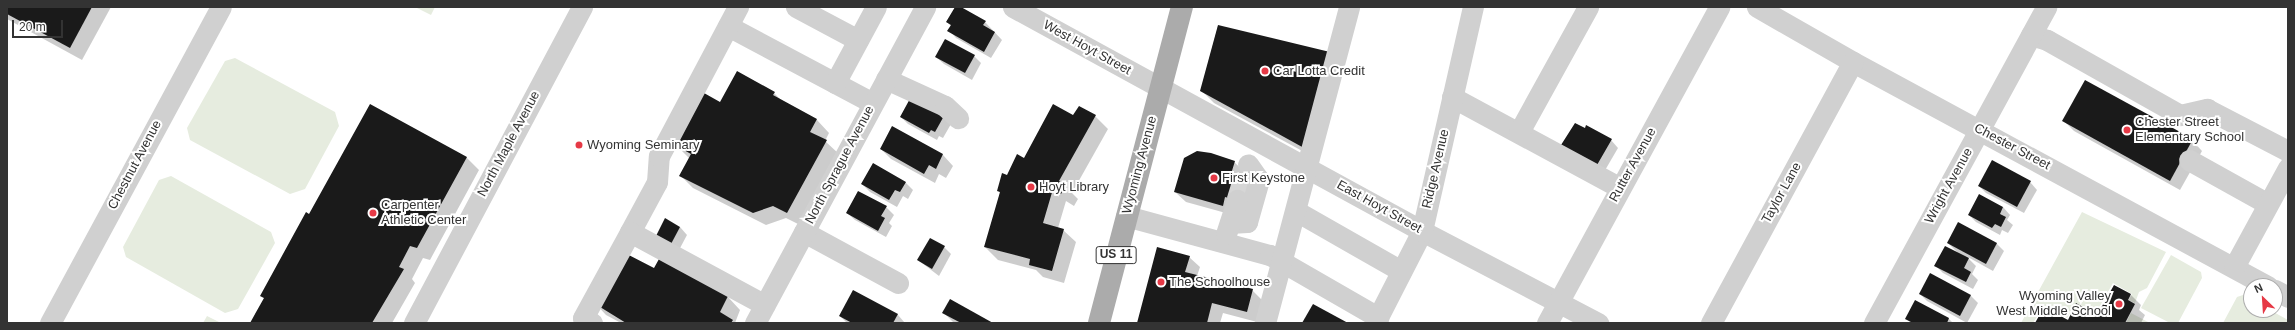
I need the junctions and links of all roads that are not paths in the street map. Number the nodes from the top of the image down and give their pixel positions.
1 (221, 7) edge
2 (582, 7) edge
3 (738, 7) edge
4 (796, 7) edge
5 (876, 7) edge
6 (925, 7) edge
7 (1013, 7) edge
8 (1182, 7) edge
9 (1350, 7) edge
10 (1473, 7) edge
11 (1588, 7) edge
12 (1719, 7) edge
13 (1757, 7) edge
14 (2046, 7) edge
15 (728, 26) junction
16 (2031, 35) junction
17 (858, 40) junction
18 (1853, 62) junction
19 (886, 79) junction
20 (835, 83) junction
21 (1161, 88) junction
22 (1452, 97) junction
23 (873, 103) junction
24 (958, 118) dead end
25 (1980, 129) junction
26 (1519, 132) junction
27 (1256, 140) junction
28 (2288, 151) edge
29 (2189, 160) dead end
30 (1307, 168) junction
31 (2288, 168) edge
32 (1620, 188) junction
33 (1237, 200) tunnel mouth
34 (2268, 204) junction
35 (1296, 211) junction
36 (1126, 216) junction
37 (1230, 223) junction
38 (1422, 231) junction
39 (630, 232) junction
40 (804, 232) junction
41 (1224, 243) junction
42 (1282, 263) junction
43 (2234, 267) junction
44 (1401, 271) junction
45 (2254, 278) edge
46 (898, 284) dead end
47 (1559, 302) junction
48 (765, 305) junction
49 (1376, 320) edge
50 (50, 323) edge
51 (414, 323) edge
52 (591, 323) edge
53 (755, 323) edge
54 (1099, 323) edge
55 (1266, 323) edge
56 (1547, 323) edge
57 (1598, 323) edge
58 (1711, 323) edge
59 (1874, 323) edge

1 - 50 street, Chestnut Avenue
2 - 51 street, North Maple Avenue
3 - 15 street
4 - 17 street
5 - 17 street
6 - 19 street, North Sprague Avenue
7 - 21 street, West Hoyt Street
8 - 21 main road, Wyoming Avenue / US 11
9 - 30 street
10 - 22 street, Ridge Avenue
11 - 26 street
12 - 32 street, Rutter Avenue
13 - 18 street, Chester Street
14 - 16 street, Wright Avenue
15 - 20 street
15 - 39 street
16 - 25 street, Wright Avenue
16 - 28 street
17 - 20 street
18 - 25 street, Chester Street
18 - 58 street, Taylor Lane
19 - 23 street, North Sprague Avenue
19 - 24 street
20 - 23 street
21 - 27 street, East Hoyt Street
21 - 36 main road, Wyoming Avenue / US 11
22 - 26 street
22 - 38 street, Ridge Avenue
23 - 40 street, North Sprague Avenue
25 - 43 street, Chester Street
25 - 59 street, Wright Avenue
26 - 32 street
27 - 30 street, East Hoyt Street
27 - 37 street
29 - 34 street
30 - 35 street
30 - 38 street, East Hoyt Street
31 - 34 street
32 - 47 street, Rutter Avenue
33 - 37 street
34 - 43 street
35 - 42 street
35 - 44 street
36 - 41 street
36 - 54 main road, Wyoming Avenue / US 11
37 - 41 street
38 - 44 street, Ridge Avenue
38 - 47 street, East Hoyt Street
39 - 48 street
39 - 52 street
40 - 46 street
40 - 48 street, North Sprague Avenue
41 - 42 street
42 - 49 street
42 - 55 street
43 - 45 street, Chester Street
44 - 49 street, Ridge Avenue
47 - 56 street, Rutter Avenue
47 - 57 street, East Hoyt Street
48 - 53 street, North Sprague Avenue

